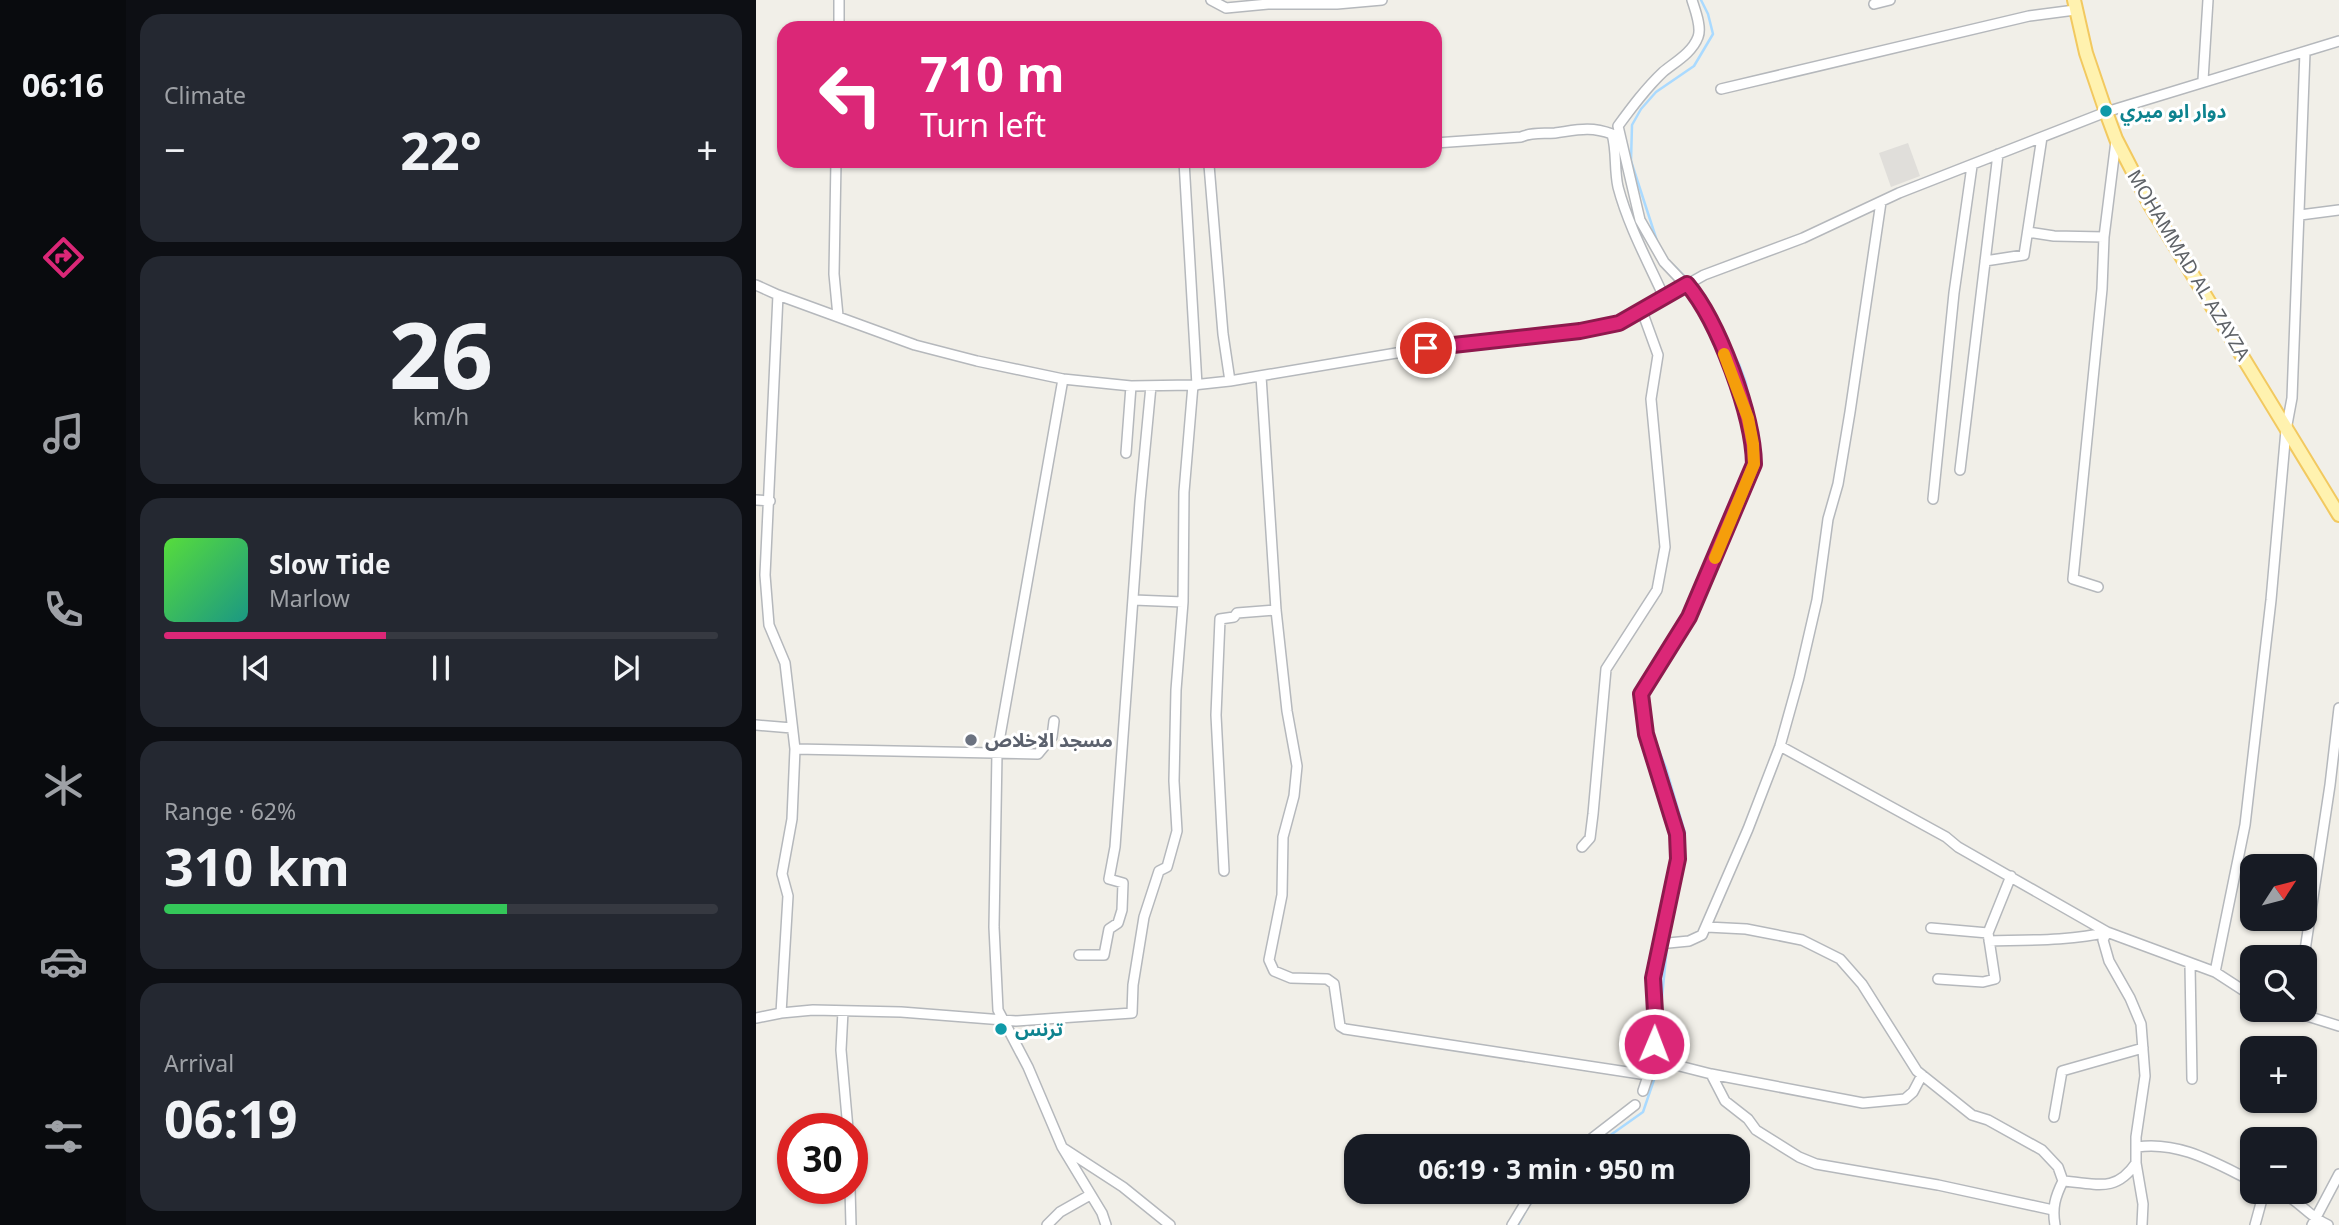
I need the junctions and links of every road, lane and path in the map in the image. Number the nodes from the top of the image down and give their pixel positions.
1 (839, 0) edge
2 (1211, 0) edge
3 (1382, 0) edge
4 (1692, 0) edge
5 (1890, 0) edge
6 (2208, 0) edge
7 (1874, 4) dead end
8 (2074, 5) edge
9 (839, 21) edge
10 (2339, 41) edge
11 (2305, 52) junction
12 (2203, 80) junction
13 (1721, 89) dead end
14 (2106, 112) junction
15 (2042, 137) junction
16 (2116, 139) junction
17 (1442, 143) edge
18 (1998, 154) junction
19 (1972, 166) junction
20 (836, 168) edge
21 (1184, 168) edge
22 (1209, 168) edge
23 (1881, 202) junction
24 (2339, 210) edge
25 (2300, 215) junction
26 (2028, 232) junction
27 (2104, 237) junction
28 (1985, 261) junction
29 (1687, 284) junction
30 (756, 285) edge
31 (778, 295) junction
32 (1664, 298) junction
33 (1642, 311) junction
34 (838, 316) junction
35 (1261, 376) junction
36 (1063, 379) junction
37 (1230, 381) junction
38 (1195, 385) junction
39 (1131, 386) junction
40 (1151, 386) junction
41 (2286, 430) junction
42 (1126, 453) dead end
43 (1960, 470) dead end
44 (1933, 499) dead end
45 (756, 500) edge
46 (769, 501) junction
47 (2339, 515) edge
48 (2098, 587) dead end
49 (1134, 600) junction
50 (1183, 601) junction
51 (1276, 610) junction
52 (2339, 708) edge
53 (1054, 721) dead end
54 (756, 725) edge
55 (792, 728) junction
56 (1780, 746) junction
57 (795, 749) junction
58 (997, 753) junction
59 (1582, 847) dead end
60 (1224, 871) dead end
61 (2011, 876) junction
62 (1707, 927) junction
63 (1931, 928) dead end
64 (2107, 932) junction
65 (1989, 937) junction
66 (1658, 944) junction
67 (2306, 945) edge
68 (1079, 955) dead end
69 (2190, 965) junction
70 (2215, 972) junction
71 (1938, 979) dead end
72 (2240, 988) edge
73 (843, 1010) junction
74 (781, 1013) junction
75 (756, 1018) edge
76 (2317, 1018) edge
77 (1003, 1019) junction
78 (2339, 1026) edge
79 (2143, 1048) junction
80 (1652, 1059) junction
81 (1711, 1074) junction
82 (1647, 1075) junction
83 (1922, 1075) junction
84 (2192, 1079) dead end
85 (1643, 1091) dead end
86 (1634, 1105) dead end
87 (847, 1113) edge
88 (2054, 1117) dead end
89 (1597, 1134) edge
90 (1062, 1147) junction
91 (2137, 1147) junction
92 (2136, 1163) junction
93 (2240, 1174) edge
94 (2339, 1174) edge
95 (2063, 1181) junction
96 (1090, 1195) junction
97 (850, 1204) edge
98 (1525, 1204) edge
99 (2261, 1204) edge
100 (2296, 1204) edge
101 (2053, 1210) junction
102 (2314, 1222) edge
103 (851, 1225) edge
104 (1047, 1225) edge
105 (1106, 1225) edge
106 (1170, 1225) edge
107 (1512, 1225) edge
108 (2055, 1225) edge
109 (2143, 1225) edge
110 (2255, 1225) edge
111 (2328, 1225) edge

1 - 9 street
2 - 3 street
4 - 29 street
5 - 7 street
6 - 12 street
8 - 13 street
8 - 14 main road, MOHAMMAD AL AZAYZA
10 - 11 street
11 - 12 street
11 - 25 street
12 - 14 street
14 - 15 street
14 - 16 main road, MOHAMMAD AL AZAYZA
15 - 18 street
15 - 26 street
16 - 27 street
16 - 41 main road, MOHAMMAD AL AZAYZA
17 - 32 street
18 - 19 street
18 - 28 street
19 - 23 street
19 - 44 street
20 - 34 street
21 - 38 street
22 - 37 street
23 - 29 street
23 - 56 street
24 - 25 street
25 - 41 street
26 - 27 street
26 - 28 street
27 - 48 street
28 - 43 street
29 - 32 street
29 - 66 street
30 - 31 street
31 - 34 street
31 - 46 street
32 - 33 street
33 - 35 street
33 - 59 street
34 - 36 street
35 - 37 street
35 - 51 street
36 - 39 street
36 - 58 street
37 - 38 street
38 - 40 street
38 - 50 street
39 - 40 street
39 - 42 street
40 - 49 street
41 - 47 main road, MOHAMMAD AL AZAYZA
41 - 70 street
45 - 46 street
46 - 55 street
49 - 50 street
49 - 68 street
50 - 77 street
51 - 60 street
51 - 82 street
52 - 67 street
53 - 58 street
54 - 55 street
55 - 57 street
56 - 61 street
56 - 62 street
57 - 58 street
57 - 74 street
58 - 77 street
61 - 64 street
61 - 65 street
62 - 66 street
62 - 83 street
63 - 65 street
64 - 65 street
64 - 69 street
64 - 79 street
65 - 71 street
66 - 80 street
69 - 70 street
69 - 84 street
70 - 72 street
73 - 74 street
73 - 77 street
73 - 87 street
74 - 75 street
76 - 78 street
77 - 90 street
79 - 88 street
79 - 91 street
80 - 81 street
80 - 82 street
81 - 83 street
81 - 101 street
82 - 85 street
83 - 95 street
86 - 89 street
90 - 96 street
90 - 106 street
91 - 92 street
91 - 93 street
92 - 95 street
92 - 109 street
94 - 102 street
95 - 101 street
96 - 104 street
96 - 105 street
97 - 103 street
98 - 107 street
99 - 110 street
100 - 102 street
101 - 108 street
102 - 111 street

